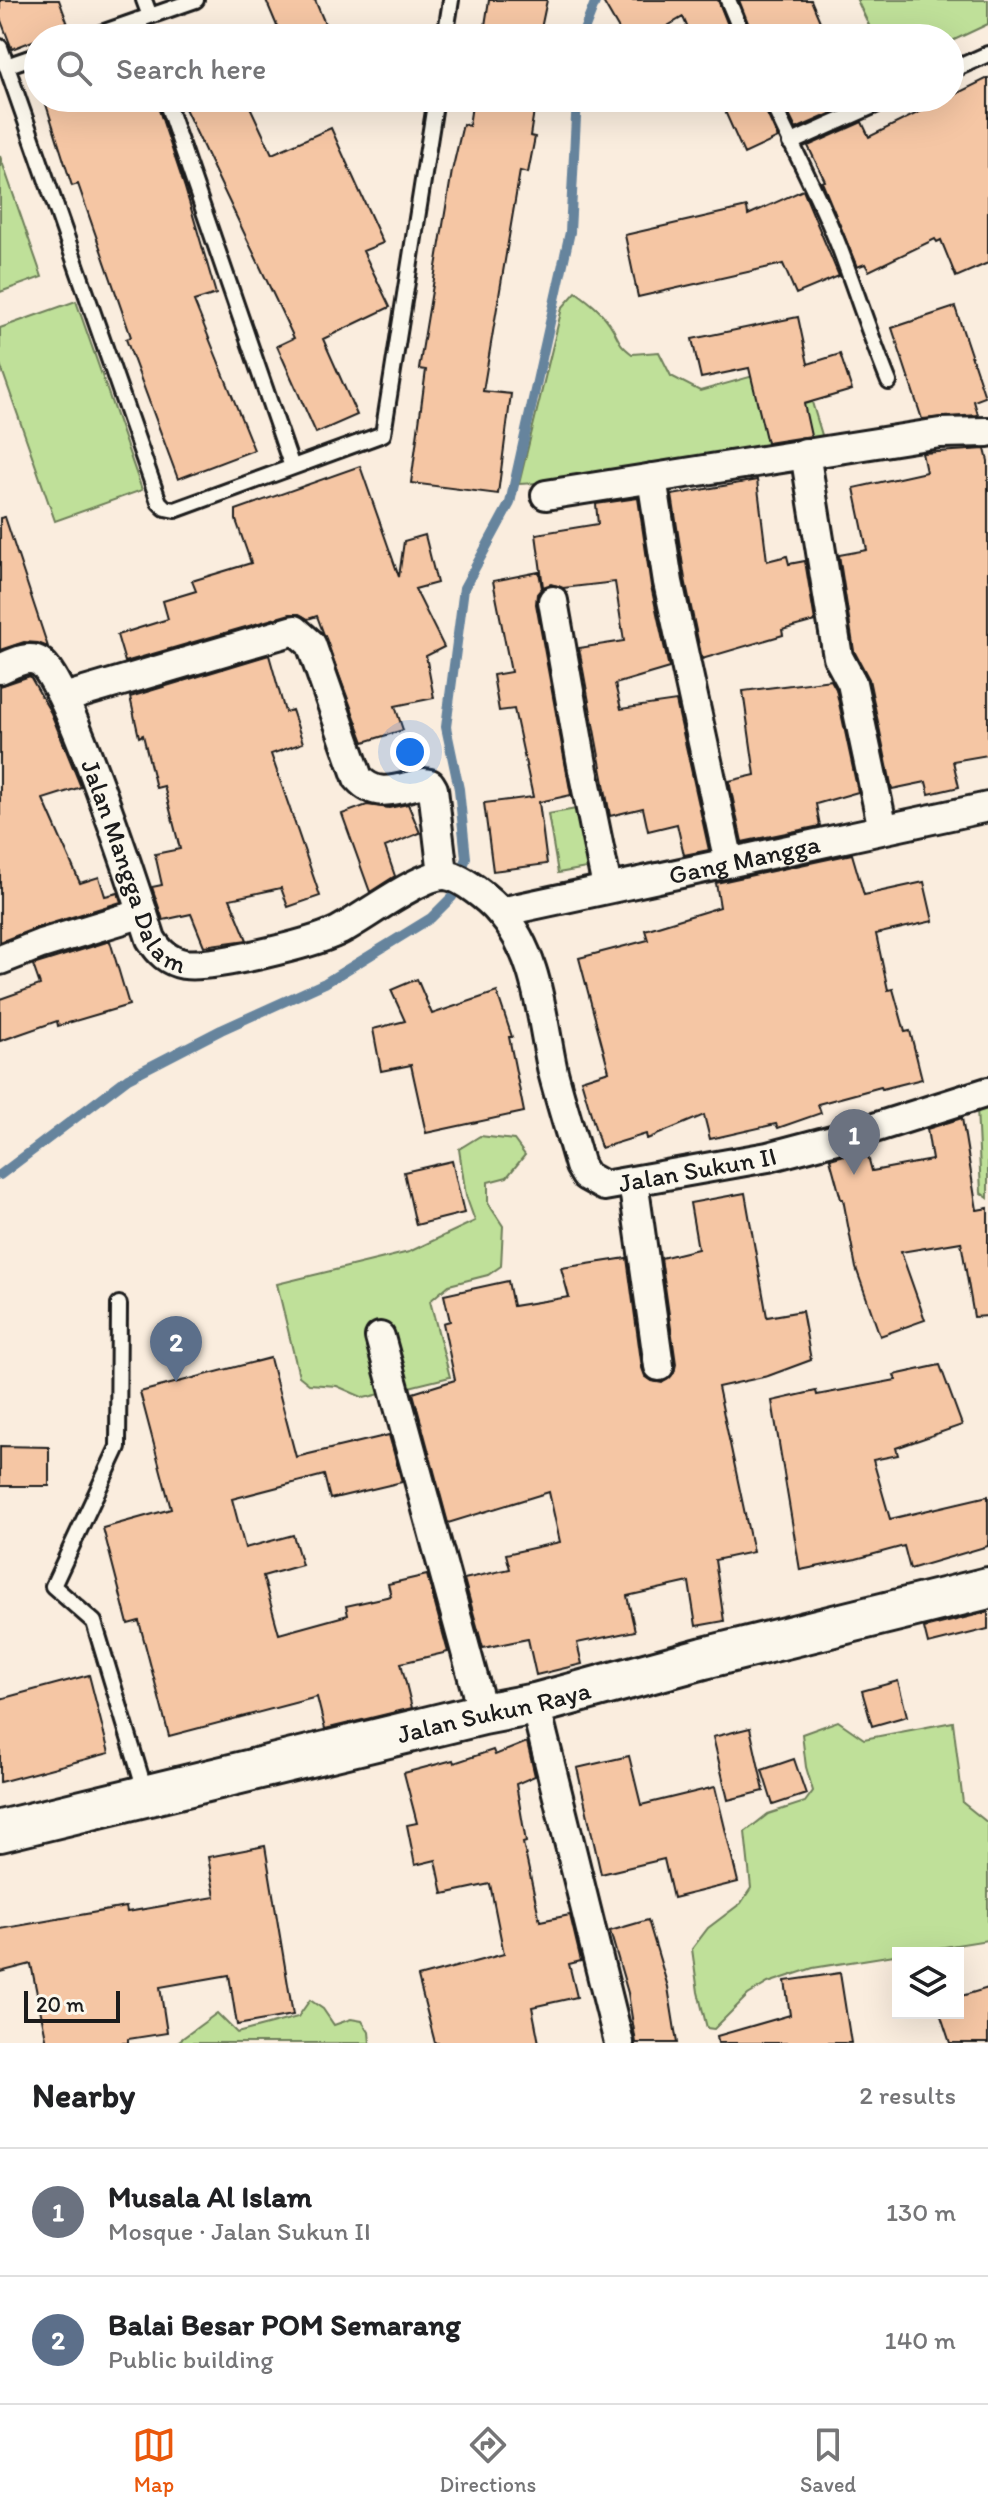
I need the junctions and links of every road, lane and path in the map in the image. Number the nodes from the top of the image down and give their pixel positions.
1 (144, 0) edge
2 (196, 0) edge
3 (451, 0) edge
4 (728, 0) edge
5 (144, 18) junction
6 (127, 24) edge
7 (144, 24) edge
8 (447, 24) edge
9 (738, 24) edge
10 (0, 47) edge
11 (988, 54) edge
12 (24, 60) edge
13 (964, 65) edge
14 (6, 66) junction
15 (170, 112) edge
16 (434, 112) edge
17 (776, 112) edge
18 (860, 112) edge
19 (790, 143) junction
20 (889, 382) dead end
21 (988, 432) edge
22 (805, 453) junction
23 (292, 467) junction
24 (652, 478) junction
25 (546, 495) dead end
26 (553, 601) dead end
27 (0, 669) edge
28 (64, 698) junction
29 (988, 807) edge
30 (883, 829) junction
31 (729, 862) junction
32 (448, 875) junction
33 (607, 887) junction
34 (500, 912) junction
35 (143, 913) junction
36 (0, 960) edge
37 (988, 1092) edge
38 (633, 1181) junction
39 (119, 1304) dead end
40 (380, 1337) dead end
41 (659, 1366) dead end
42 (988, 1588) edge
43 (535, 1704) junction
44 (483, 1714) junction
45 (146, 1795) junction
46 (0, 1831) edge
47 (619, 2043) edge

1 - 5 lane
2 - 5 lane
3 - 8 lane
4 - 9 lane
5 - 6 lane
5 - 7 lane
10 - 14 lane
11 - 13 lane
12 - 14 lane
14 - 23 lane
15 - 23 lane
16 - 23 lane
17 - 19 lane
18 - 19 lane
19 - 20 lane
21 - 22 street
22 - 24 street
22 - 30 street
24 - 25 street
24 - 31 street
26 - 33 street
27 - 28 street, Jalan Mangga Dalam
28 - 32 street
28 - 35 street, Jalan Mangga Dalam
29 - 30 street, Gang Mangga
30 - 31 street, Gang Mangga
31 - 33 street, Gang Mangga
32 - 34 street
32 - 35 street, Jalan Mangga Dalam
33 - 34 street, Gang Mangga
34 - 38 street, Jalan Sukun II
35 - 36 street
37 - 38 street, Jalan Sukun II
38 - 41 street
39 - 45 lane
40 - 44 street
42 - 43 street, Jalan Sukun Raya
43 - 44 street, Jalan Sukun Raya
43 - 47 street
44 - 45 street, Jalan Sukun Raya
45 - 46 street, Jalan Sukun Raya

